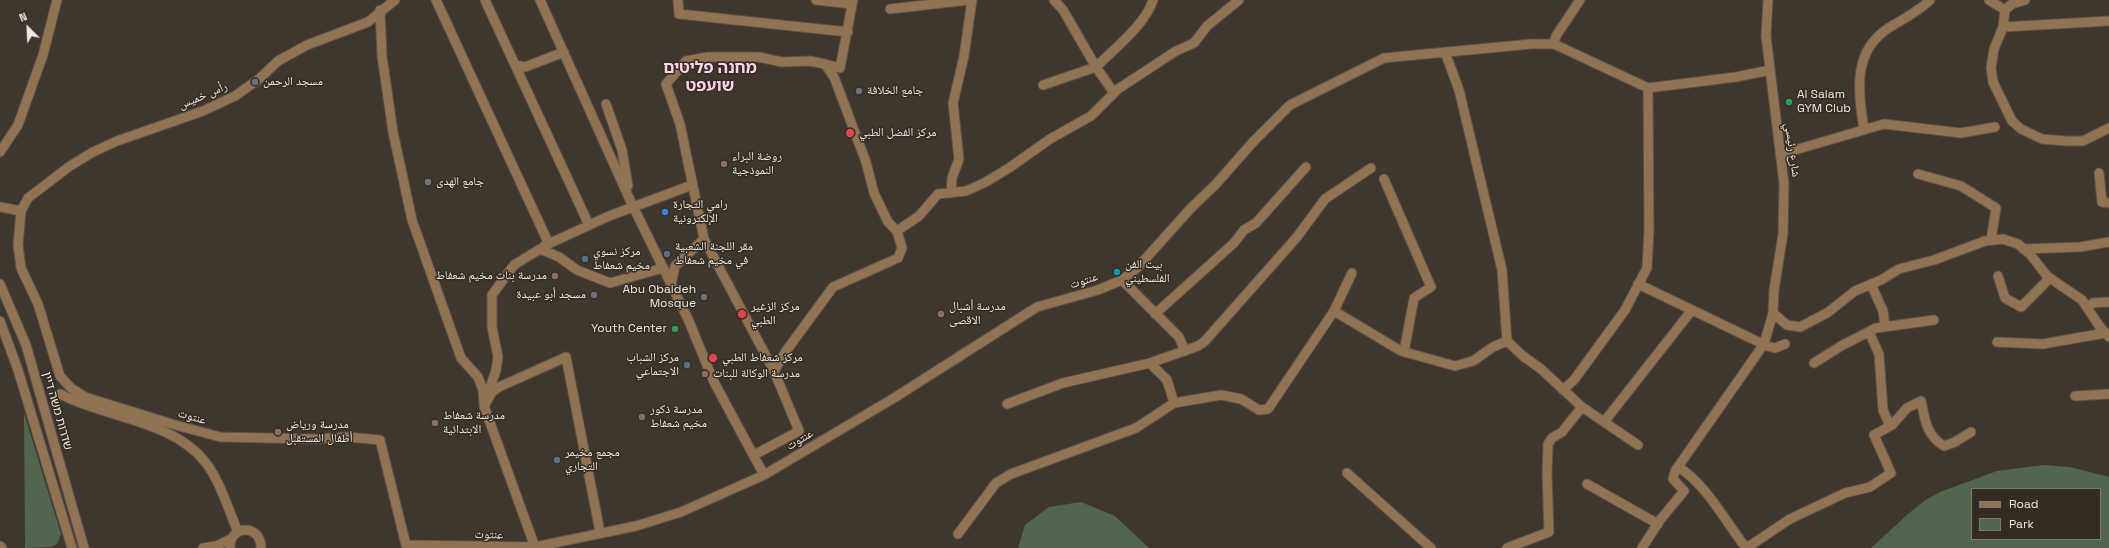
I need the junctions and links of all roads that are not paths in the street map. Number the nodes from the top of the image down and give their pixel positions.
1 (57, 0) edge
2 (394, 0) edge
3 (436, 0) edge
4 (485, 0) edge
5 (540, 0) edge
6 (678, 0) edge
7 (816, 0) edge
8 (970, 0) edge
9 (1054, 0) edge
10 (1153, 0) edge
11 (1239, 0) edge
12 (1580, 0) edge
13 (1768, 0) edge
14 (1930, 0) edge
15 (1989, 0) edge
16 (2025, 0) edge
17 (853, 2) edge
18 (890, 9) dead end
19 (380, 10) junction
20 (2005, 10) junction
21 (2109, 21) edge
22 (2003, 27) junction
23 (848, 32) junction
24 (1554, 44) junction
25 (564, 52) junction
26 (1445, 52) junction
27 (825, 64) junction
28 (515, 65) junction
29 (1096, 67) junction
30 (1770, 70) junction
31 (1043, 85) dead end
32 (1648, 88) junction
33 (1114, 93) junction
34 (606, 104) dead end
35 (1995, 128) dead end
36 (1864, 130) junction
37 (2107, 132) edge
38 (0, 152) edge
39 (1781, 154) junction
40 (1306, 167) dead end
41 (1372, 168) dead end
42 (2099, 173) dead end
43 (1918, 174) dead end
44 (1384, 179) dead end
45 (692, 184) junction
46 (951, 193) junction
47 (632, 203) junction
48 (2109, 203) edge
49 (0, 207) edge
50 (21, 211) junction
51 (589, 225) junction
52 (897, 231) junction
53 (704, 239) junction
54 (1991, 240) junction
55 (548, 242) junction
56 (2109, 242) edge
57 (540, 249) junction
58 (2023, 249) junction
59 (663, 268) junction
60 (1352, 273) dead end
61 (1998, 276) dead end
62 (2050, 278) junction
63 (1122, 280) junction
64 (0, 284) edge
65 (1638, 284) junction
66 (1871, 284) junction
67 (671, 285) junction
68 (2109, 302) edge
69 (2088, 307) junction
70 (1692, 310) junction
71 (1334, 311) junction
72 (1773, 313) junction
73 (1155, 314) junction
74 (1934, 320) dead end
75 (0, 321) edge
76 (1884, 327) junction
77 (1869, 332) junction
78 (2107, 335) edge
79 (1507, 341) junction
80 (1997, 342) dead end
81 (1764, 344) junction
82 (1785, 344) dead end
83 (1186, 351) junction
84 (1404, 352) junction
85 (1150, 363) junction
86 (1814, 363) dead end
87 (774, 371) junction
88 (1563, 390) junction
89 (60, 394) dead end
90 (2109, 394) edge
91 (2075, 396) dead end
92 (1174, 403) junction
93 (1007, 404) dead end
94 (484, 406) junction
95 (1582, 407) junction
96 (1604, 422) junction
97 (1890, 426) junction
98 (1971, 432) dead end
99 (1638, 445) dead end
100 (754, 455) junction
101 (1678, 467) junction
102 (1347, 473) dead end
103 (764, 475) junction
104 (1587, 484) dead end
105 (1658, 524) junction
106 (238, 532) junction
107 (600, 532) junction
108 (958, 534) dead end
109 (231, 544) edge
110 (535, 546) junction
111 (72, 548) edge
112 (84, 548) edge
113 (210, 548) edge
114 (262, 548) edge
115 (501, 548) edge
116 (1431, 548) edge
117 (1508, 548) edge
118 (1642, 548) edge

1 - 38 street
2 - 19 street, رأس خميس
3 - 55 street
4 - 28 street
5 - 25 street
6 - 23 street
7 - 17 street
8 - 18 street
8 - 46 street
9 - 29 street
10 - 29 street
11 - 33 street
12 - 24 street
13 - 30 street, شارع رئيسي
14 - 36 street
15 - 20 street
16 - 20 street
17 - 23 street
19 - 50 street, رأس خميس
19 - 94 street
20 - 22 street
21 - 22 street
22 - 37 street
23 - 27 street
24 - 26 street, عنتوت
24 - 32 street
25 - 28 street
25 - 47 street
26 - 63 street, عنتوت
26 - 79 street
27 - 45 street
27 - 52 street
28 - 51 street
29 - 31 street
29 - 33 street
30 - 32 street
30 - 39 street, شارع رئيسي
32 - 65 street
33 - 46 street
34 - 47 street
35 - 36 street
36 - 39 street
39 - 72 street, شارع رئيسي
40 - 73 street
41 - 83 street
42 - 48 street
43 - 54 street
44 - 84 street
45 - 47 street
45 - 53 street
46 - 52 street
47 - 51 street
47 - 59 street
49 - 50 street
50 - 115 street, عنتوت
51 - 55 street
52 - 87 street
53 - 67 street
53 - 87 street
54 - 58 street
54 - 66 street
55 - 57 street
56 - 58 street
57 - 59 street
57 - 94 street
58 - 62 street
59 - 67 street
60 - 71 street
61 - 62 street
62 - 69 street
63 - 73 street
63 - 103 street, عنتوت
64 - 112 street, שדרות משה דיין
65 - 70 street
65 - 88 street
66 - 72 street
66 - 76 street
67 - 100 street
68 - 69 street
69 - 78 street
70 - 81 street
70 - 96 street
71 - 84 street
71 - 92 street
72 - 81 street, شارع رئيسي
73 - 83 street
74 - 76 street
75 - 111 street, שדרות משה דיין
76 - 77 street
77 - 86 street
77 - 97 street
78 - 80 street
79 - 84 street
79 - 88 street
81 - 82 street
81 - 101 street, شارع رئيسي
83 - 85 street
85 - 92 street
85 - 93 street
87 - 100 street
88 - 95 street
89 - 106 street
90 - 91 street
92 - 108 street
94 - 107 street
94 - 110 street
95 - 96 street
95 - 117 street
96 - 99 street
97 - 98 street
97 - 101 street
100 - 103 street
101 - 105 street
102 - 116 street
103 - 107 street, عنتوت
104 - 105 street
105 - 118 street
106 - 109 street
106 - 114 street
107 - 110 street, عنتوت
109 - 113 street
110 - 115 street, عنتوت

